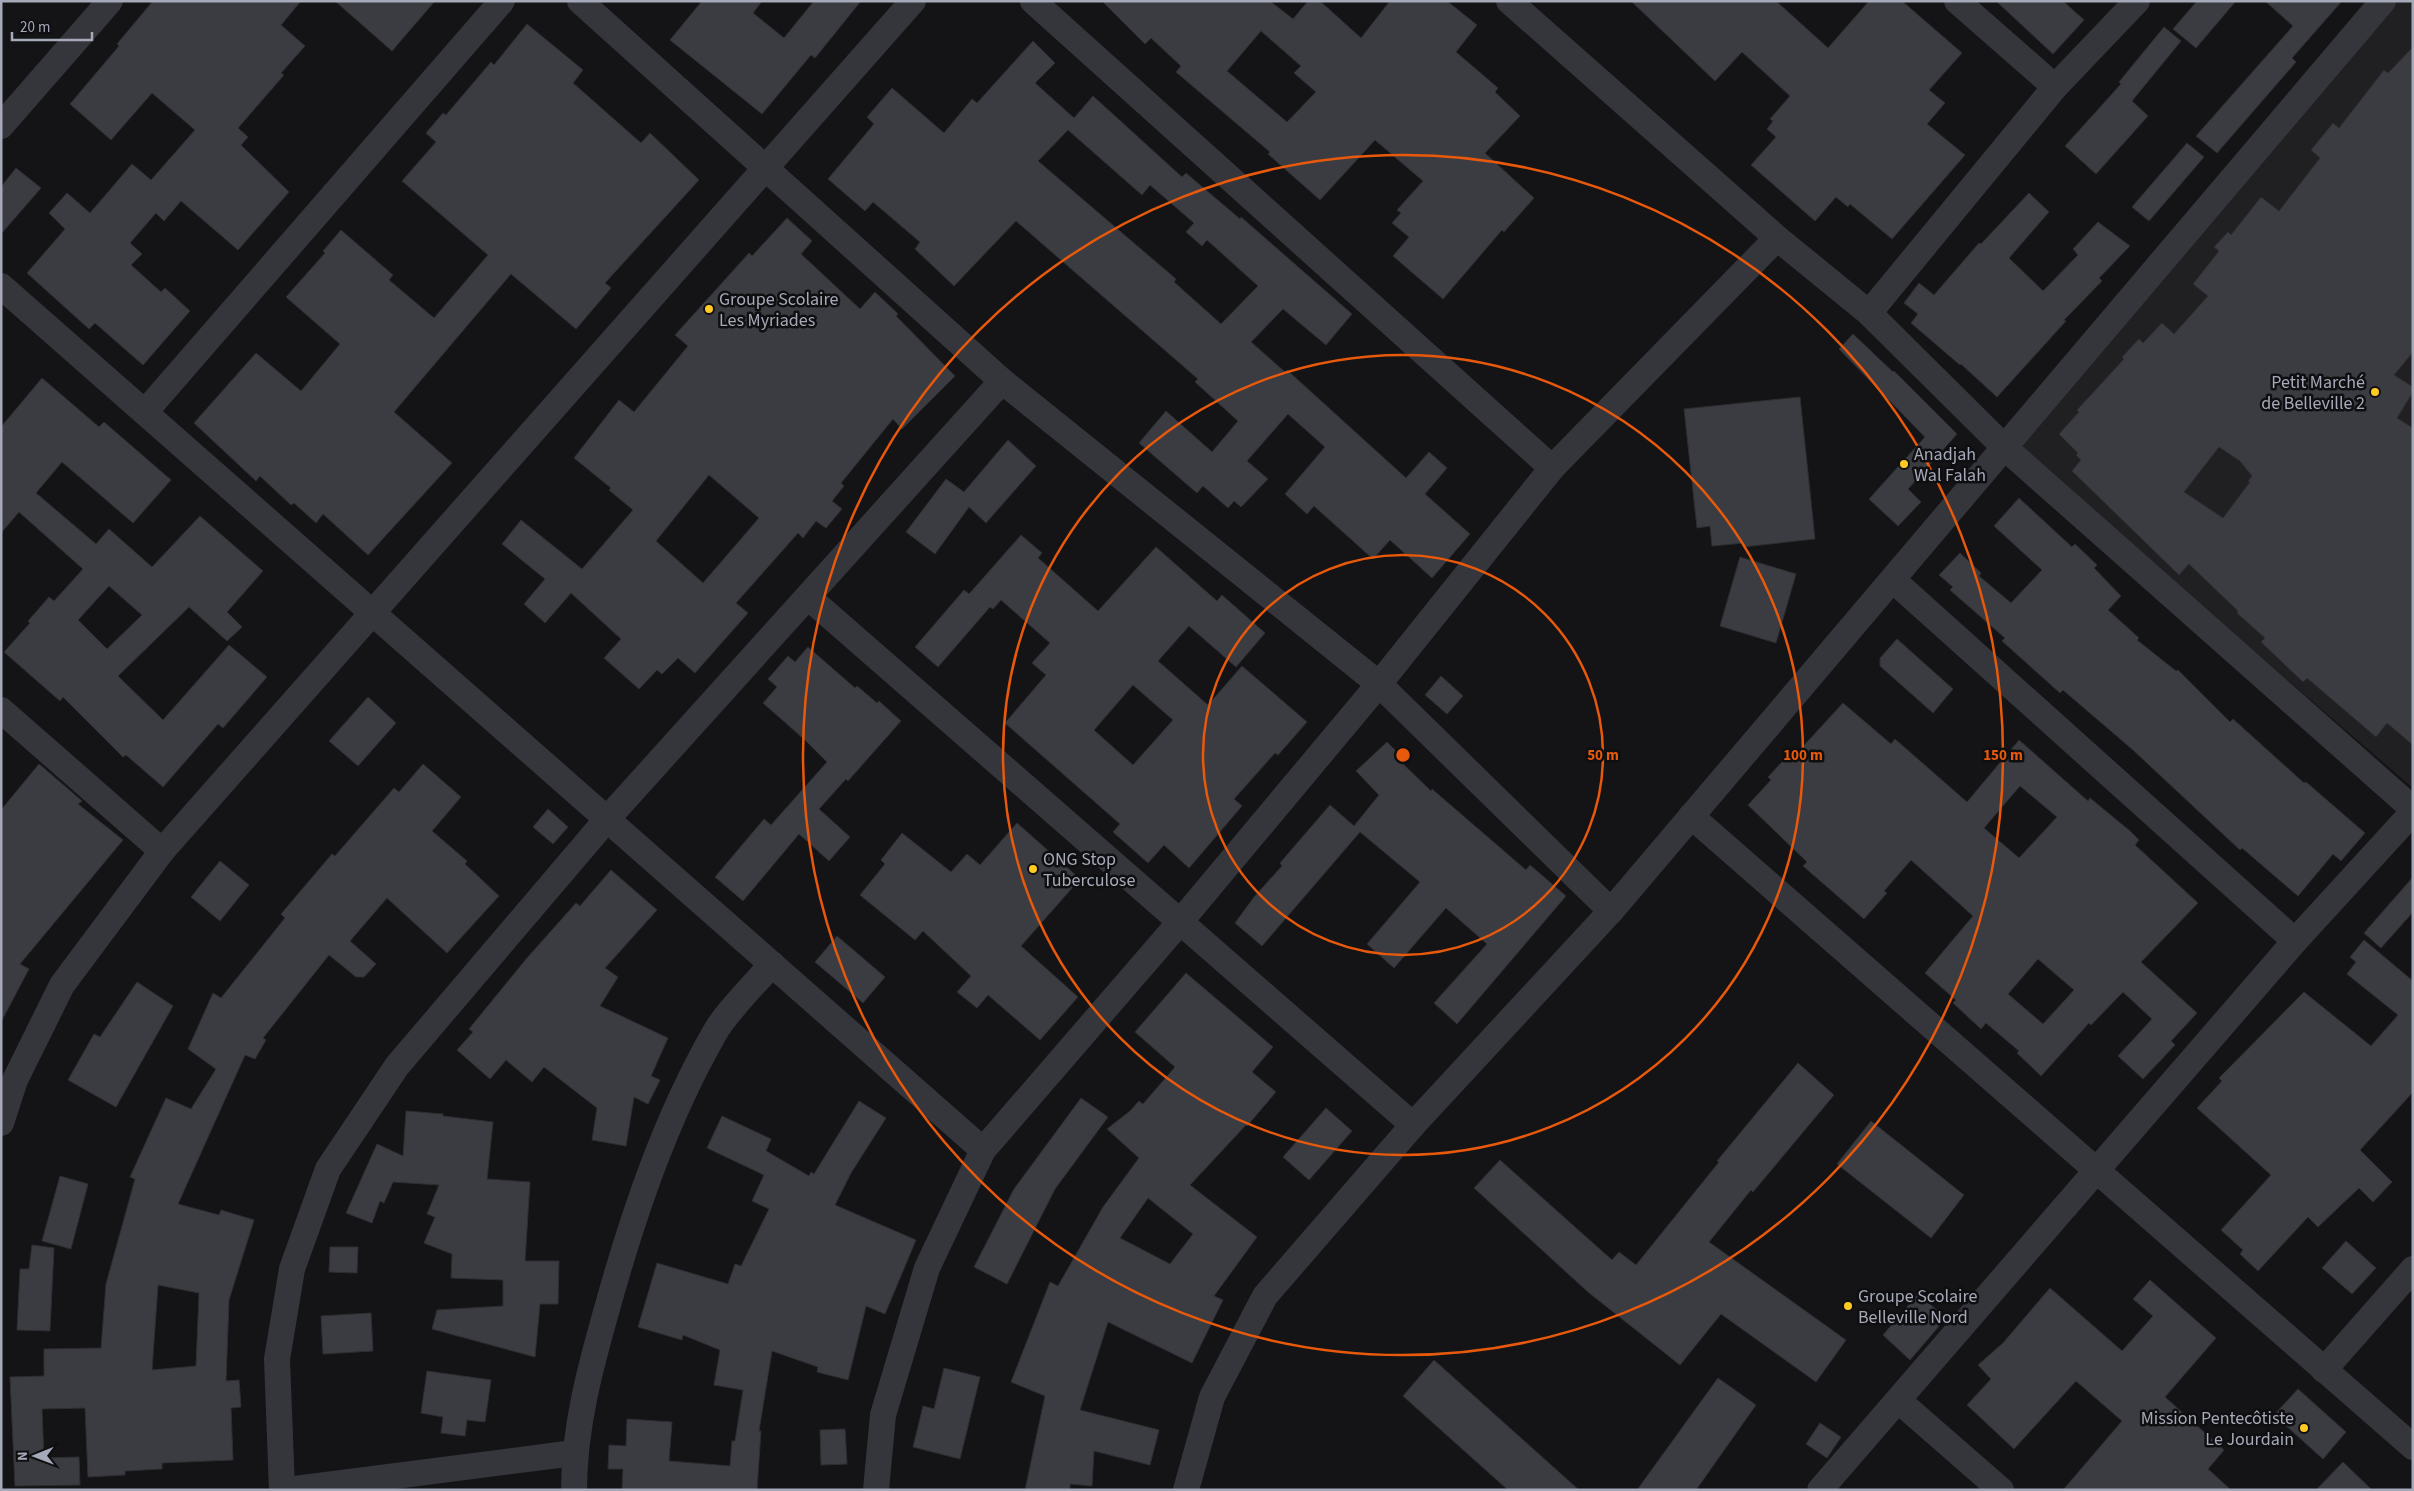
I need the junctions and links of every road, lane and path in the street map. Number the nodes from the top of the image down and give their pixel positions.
1 (110, 1) edge
2 (502, 1) edge
3 (580, 1) edge
4 (913, 1) edge
5 (1033, 1) edge
6 (1509, 1) edge
7 (1957, 1) edge
8 (2137, 1) edge
9 (2383, 1) edge
10 (2055, 88) junction
11 (1, 126) edge
12 (765, 167) junction
13 (1777, 238) junction
14 (1, 286) edge
15 (1869, 313) junction
16 (1002, 381) junction
17 (145, 412) junction
18 (2004, 447) junction
19 (1552, 468) junction
20 (1893, 580) junction
21 (808, 596) junction
22 (372, 612) junction
23 (1378, 684) junction
24 (1, 710) edge
25 (2413, 811) edge
26 (1691, 816) junction
27 (608, 818) junction
28 (162, 851) junction
29 (1612, 911) junction
30 (1180, 922) junction
31 (2295, 942) junction
32 (772, 964) junction
33 (1, 1123) edge
34 (1413, 1125) junction
35 (984, 1150) junction
36 (2096, 1172) junction
37 (2413, 1269) edge
38 (2324, 1370) junction
39 (1899, 1401) junction
40 (2413, 1447) edge
41 (574, 1453) junction
42 (282, 1490) edge
43 (287, 1490) edge
44 (574, 1490) edge
45 (876, 1490) edge
46 (1186, 1490) edge
47 (1820, 1490) edge
48 (2001, 1490) edge

1 - 11 street
2 - 17 street
3 - 12 street
4 - 12 street
5 - 19 street
6 - 13 street
7 - 10 street
8 - 10 street
9 - 18 street
10 - 15 street
12 - 16 street
12 - 22 street
13 - 15 street
13 - 19 street
14 - 17 street
15 - 18 street
16 - 21 street
16 - 23 street
17 - 22 street
18 - 20 street
18 - 25 street
19 - 23 street
20 - 26 street
20 - 31 street
21 - 27 street
21 - 30 street
22 - 27 street
22 - 28 street
23 - 29 street
23 - 30 street
24 - 28 street
25 - 31 street
26 - 29 street
26 - 36 street
27 - 32 street
27 - 42 street
28 - 33 street
29 - 34 street
30 - 34 street
30 - 35 street
31 - 36 street
32 - 35 street
32 - 41 street
34 - 46 street
35 - 45 street
36 - 38 street
36 - 39 street
37 - 38 street
38 - 40 street
39 - 47 street
39 - 48 street
41 - 43 street
41 - 44 street

